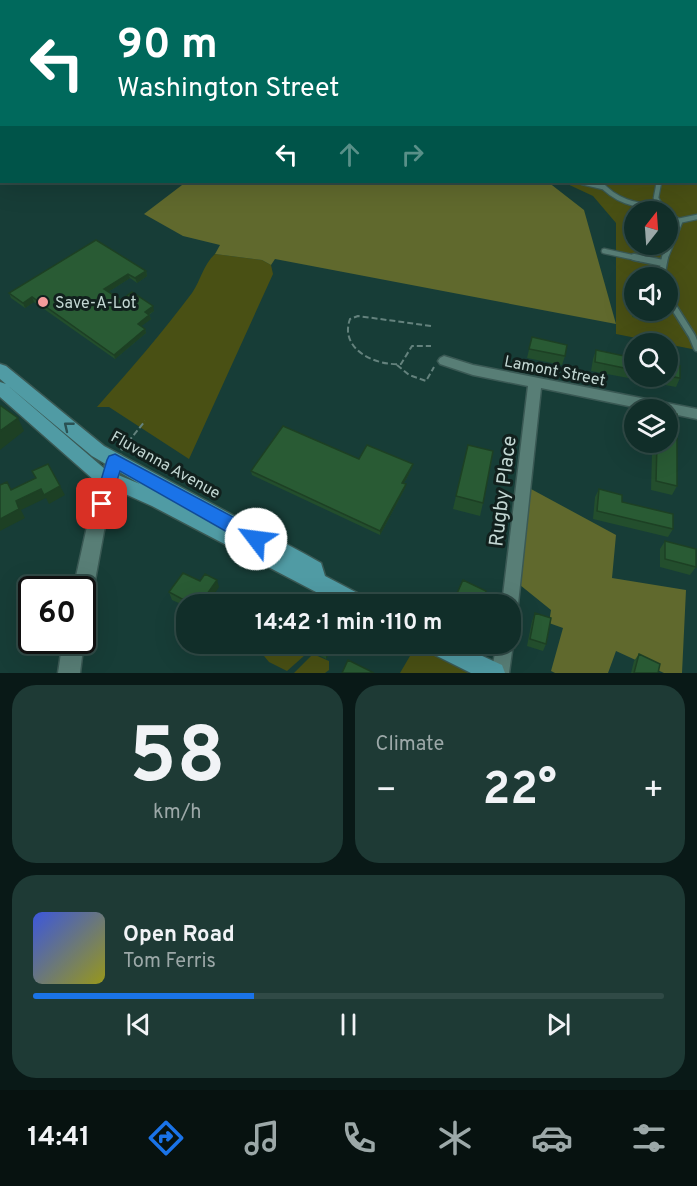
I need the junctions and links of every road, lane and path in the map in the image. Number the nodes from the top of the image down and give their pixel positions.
1 (586, 183) edge
2 (599, 183) edge
3 (658, 183) edge
4 (603, 187) junction
5 (627, 201) edge
6 (655, 201) edge
7 (697, 217) edge
8 (678, 221) edge
9 (604, 250) dead end
10 (666, 255) edge
11 (663, 263) junction
12 (662, 267) edge
13 (678, 317) edge
14 (431, 326) dead end
15 (697, 345) edge
16 (431, 346) dead end
17 (439, 363) joint
18 (396, 365) junction
19 (0, 370) edge
20 (535, 383) junction
21 (0, 388) edge
22 (697, 414) edge
23 (144, 422) dead end
24 (115, 460) junction
25 (110, 479) junction
26 (86, 576) edge
27 (315, 582) junction
28 (338, 594) edge
29 (511, 594) edge
30 (72, 654) edge
31 (455, 654) edge
32 (504, 654) edge
33 (69, 673) edge
34 (494, 673) edge
35 (501, 673) edge

1 - 4 lane
2 - 4 lane
3 - 6 lane
4 - 5 lane
7 - 8 lane
9 - 11 lane
10 - 11 lane
11 - 12 lane
13 - 15 lane
14 - 18 path
16 - 18 path
17 - 18 path
17 - 20 street, Lamont Street
24 -> 19 main road, Fluvanna Avenue
20 - 22 street, Lamont Street
20 - 29 street, Rugby Place
21 - 25 main road, Fluvanna Avenue
23 - 24 path
24 - 25 main road
24 - 27 main road, Fluvanna Avenue
25 - 26 main road
25 - 27 main road, Fluvanna Avenue
27 - 28 main road, Fluvanna Avenue
30 - 33 main road
31 - 34 main road
32 - 35 street

